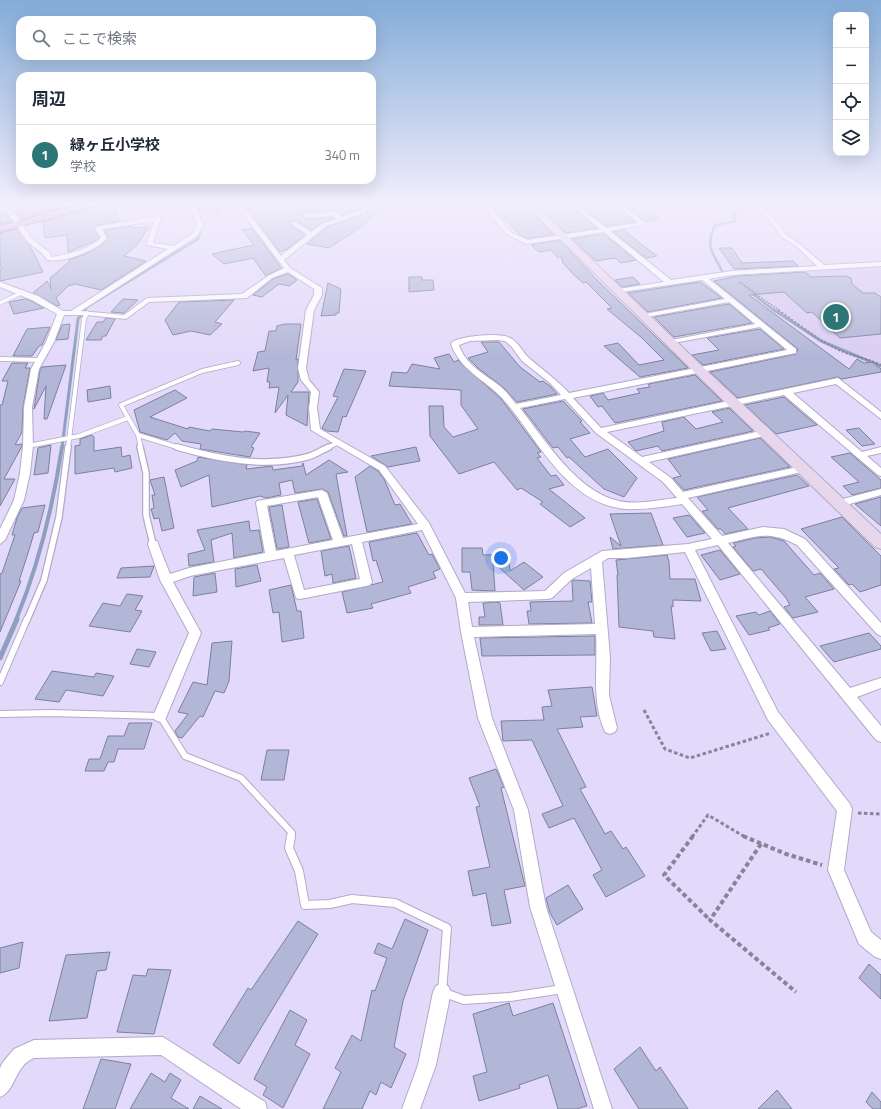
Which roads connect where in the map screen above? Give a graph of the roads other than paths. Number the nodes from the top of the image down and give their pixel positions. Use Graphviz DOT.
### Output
graph roads {
  1 [pos="48,254"];
  2 [pos="77,254"];
  3 [pos="169,254"];
  4 [pos="278,254"];
  5 [pos="287,254"];
  6 [pos="580,254"];
  7 [pos="634,254"];
  8 [pos="808,254"];
  9 [pos="281,258"];
  10 [pos="881,264"];
  11 [pos="823,268"];
  12 [pos="288,269"];
  13 [pos="703,277"];
  14 [pos="670,283"];
  15 [pos="0,284"];
  16 [pos="618,291"];
  17 [pos="21,293"];
  18 [pos="730,300"];
  19 [pos="0,303"];
  20 [pos="61,313"];
  21 [pos="81,313"];
  22 [pos="644,316"];
  23 [pos="760,325"];
  24 [pos="671,342"];
  25 [pos="0,359"];
  26 [pos="40,360"];
  27 [pos="238,363"];
  28 [pos="699,370"];
  29 [pos="786,392"];
  30 [pos="567,396"];
  31 [pos="735,403"];
  32 [pos="514,407"];
  33 [pos="881,416"];
  34 [pos="128,418"];
  35 [pos="599,431"];
  36 [pos="766,433"];
  37 [pos="138,435"];
  38 [pos="68,440"];
  39 [pos="337,443"];
  40 [pos="28,446"];
  41 [pos="881,450"];
  42 [pos="860,455"];
  43 [pos="640,461"];
  44 [pos="802,468"];
  45 [pos="881,473"];
  46 [pos="881,492"];
  47 [pos="683,498"];
  48 [pos="839,503"];
  49 [pos="425,526"];
  50 [pos="356,539"];
  51 [pos="0,540"];
  52 [pos="721,542"];
  53 [pos="881,542"];
  54 [pos="339,543"];
  55 [pos="153,544"];
  56 [pos="688,548"];
  57 [pos="288,553"];
  58 [pos="271,556"];
  59 [pos="596,559"];
  60 [pos="166,580"];
  61 [pos="462,598"];
  62 [pos="876,618"];
  63 [pos="602,629"];
  64 [pos="881,631"];
  65 [pos="467,632"];
  66 [pos="0,682"];
  67 [pos="881,683"];
  68 [pos="847,695"];
  69 [pos="0,714"];
  70 [pos="160,716"];
  71 [pos="610,728"];
  72 [pos="881,736"];
  73 [pos="881,951"];
  74 [pos="563,989"];
  75 [pos="442,992"];
  76 [pos="0,1088"];
  77 [pos="258,1109"];
  78 [pos="411,1109"];
  79 [pos="603,1109"];
  1 -- 2 [label="street"];
  3 -- 21 [label="street"];
  4 -- 9 [label="street"];
  5 -- 9 [label="street"];
  6 -- 16 [label="street"];
  7 -- 14 [label="street"];
  8 -- 11 [label="street"];
  9 -- 12 [label="street"];
  10 -- 11 [label="street"];
  11 -- 13 [label="street"];
  12 -- 21 [label="street"];
  12 -- 39 [label="street"];
  13 -- 14 [label="street"];
  13 -- 18 [label="street"];
  14 -- 16 [label="street"];
  15 -- 17 [label="street"];
  16 -- 22 [label="street"];
  17 -- 19 [label="lane"];
  17 -- 20 [label="street"];
  18 -- 22 [label="street"];
  18 -- 23 [label="street"];
  20 -- 21 [label="street"];
  20 -- 26 [label="street"];
  21 -- 38 [label="lane"];
  22 -- 24 [label="street"];
  23 -- 24 [label="street"];
  23 -- 28 [label="street"];
  24 -- 28 [label="street"];
  25 -- 26 [label="lane"];
  26 -- 40 [label="street"];
  27 -- 34 [label="lane"];
  28 -- 30 [label="street"];
  28 -- 31 [label="street"];
  29 -- 31 [label="street"];
  29 -- 33 [label="street"];
  29 -- 42 [label="street"];
  30 -- 32 [label="street"];
  30 -- 32 [label="street"];
  30 -- 35 [label="street"];
  31 -- 35 [label="street"];
  31 -- 36 [label="street"];
  32 -- 47 [label="street"];
  34 -- 37 [label="lane"];
  34 -- 38 [label="lane"];
  35 -- 43 [label="street"];
  36 -- 43 [label="street"];
  36 -- 44 [label="street"];
  37 -- 39 [label="lane"];
  37 -- 55 [label="lane"];
  38 -- 40 [label="lane"];
  38 -- 66 [label="lane"];
  39 -- 49 [label="street"];
  40 -- 51 [label="street"];
  41 -- 42 [label="street"];
  42 -- 45 [label="street"];
  43 -- 47 [label="street"];
  44 -- 47 [label="street"];
  44 -- 48 [label="street"];
  46 -- 48 [label="street"];
  47 -- 52 [label="street"];
  48 -- 53 [label="street"];
  49 -- 50 [label="street"];
  49 -- 61 [label="street"];
  50 -- 54 [label="street"];
  50 -- 57 [label="street"];
  52 -- 56 [label="street"];
  52 -- 62 [label="street"];
  52 -- 68 [label="street"];
  54 -- 57 [label="street"];
  54 -- 58 [label="street"];
  55 -- 60 [label="street"];
  56 -- 59 [label="street"];
  56 -- 73 [label="street"];
  57 -- 58 [label="street"];
  58 -- 60 [label="street"];
  59 -- 61 [label="street"];
  59 -- 63 [label="street"];
  60 -- 70 [label="street"];
  61 -- 65 [label="street"];
  62 -- 64 [label="street"];
  63 -- 65 [label="street"];
  63 -- 71 [label="street"];
  65 -- 74 [label="street"];
  67 -- 68 [label="street"];
  68 -- 72 [label="street"];
  69 -- 70 [label="lane"];
  70 -- 75 [label="lane"];
  74 -- 75 [label="lane"];
  74 -- 79 [label="street"];
  75 -- 78 [label="street"];
  76 -- 77 [label="street"];
}
